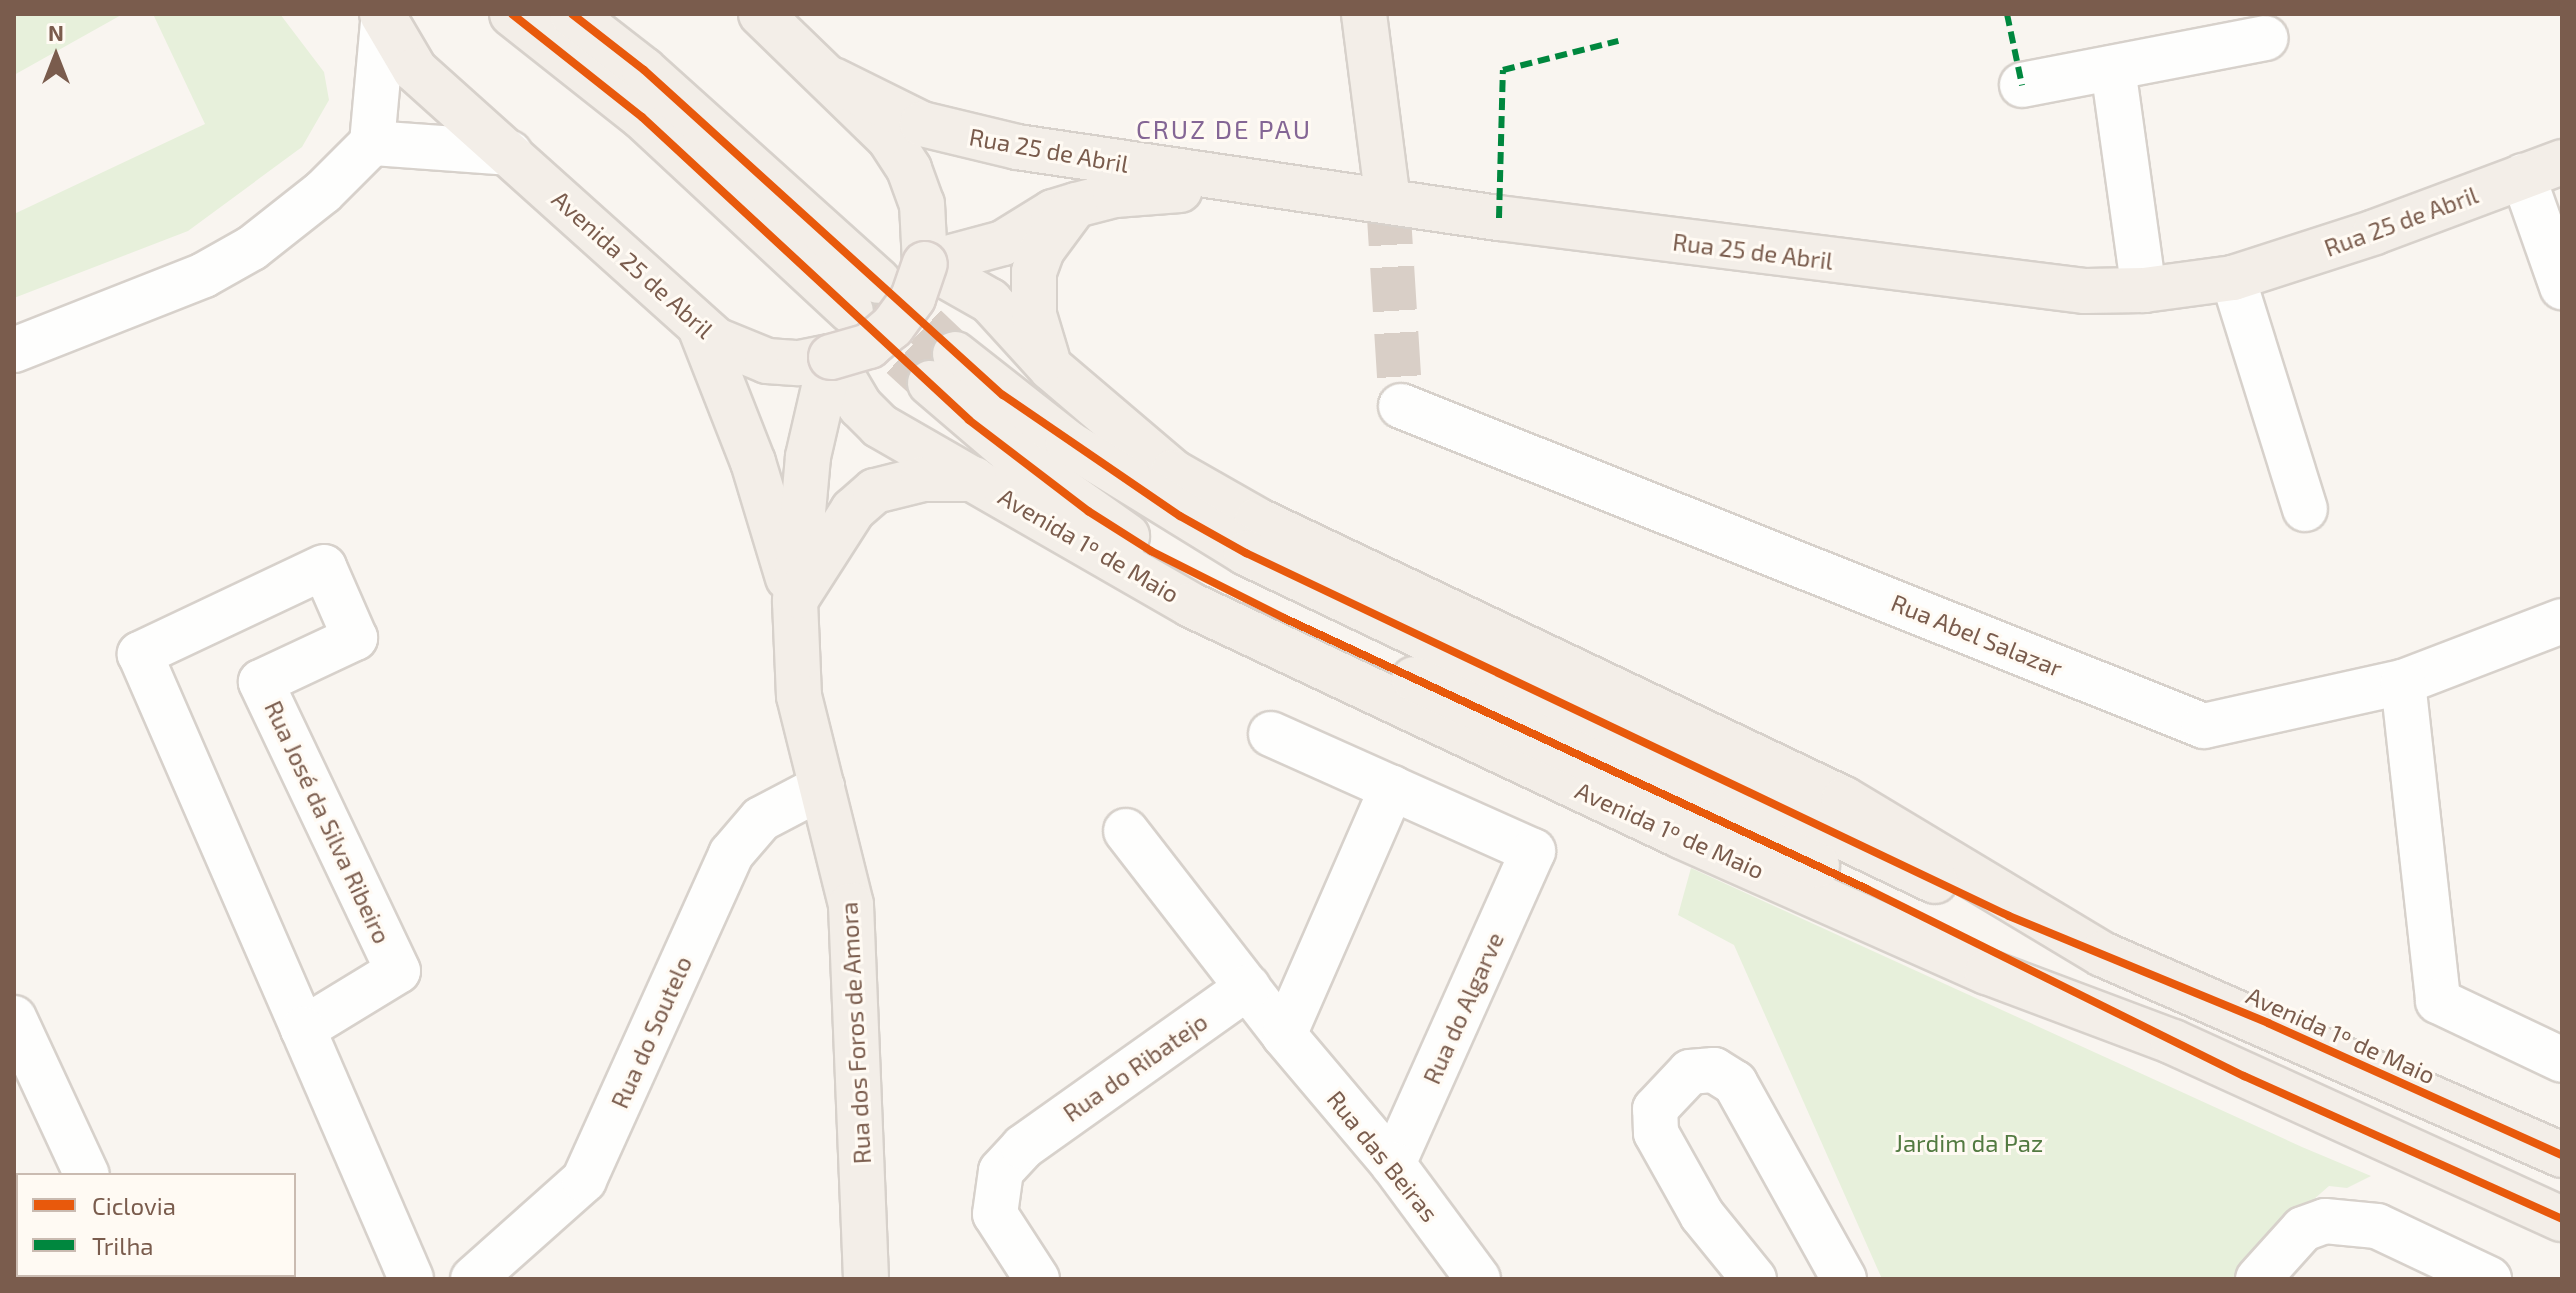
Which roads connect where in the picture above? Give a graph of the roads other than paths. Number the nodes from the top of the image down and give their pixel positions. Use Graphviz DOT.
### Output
graph roads {
  1 [pos="512,14"];
  2 [pos="572,14"];
  3 [pos="761,14"];
  4 [pos="1364,14"];
  5 [pos="379,16"];
  6 [pos="2266,38"];
  7 [pos="2113,68"];
  8 [pos="833,80"];
  9 [pos="2022,85"];
  10 [pos="372,143"];
  11 [pos="510,153"];
  12 [pos="2542,169"];
  13 [pos="1274,184"];
  14 [pos="1388,201"];
  15 [pos="1076,205"];
  16 [pos="925,264"];
  17 [pos="2233,278"];
  18 [pos="2562,287"];
  19 [pos="2144,290"];
  20 [pos="700,327"];
  21 [pos="14,350"];
  22 [pos="831,357"];
  23 [pos="1051,368"];
  24 [pos="1401,406"];
  25 [pos="975,479"];
  26 [pos="2305,509"];
  27 [pos="795,601"];
  28 [pos="2562,621"];
  29 [pos="2403,682"];
  30 [pos="1271,734"];
  31 [pos="822,787"];
  32 [pos="1392,788"];
  33 [pos="1126,831"];
  34 [pos="2102,954"];
  35 [pos="1248,987"];
  36 [pos="14,1018"];
  37 [pos="303,1029"];
  38 [pos="1284,1035"];
  39 [pos="2173,1042"];
  40 [pos="2562,1060"];
  41 [pos="2562,1155"];
  42 [pos="1393,1164"];
  43 [pos="86,1173"];
  44 [pos="2562,1219"];
  45 [pos="1832,1274"];
  46 [pos="411,1279"];
  47 [pos="473,1279"];
  48 [pos="866,1279"];
  49 [pos="1037,1279"];
  50 [pos="1478,1279"];
  51 [pos="1754,1279"];
  52 [pos="2258,1279"];
  53 [pos="2489,1279"];
  1 -- 2 [label="main road"];
  3 -- 8 [label="main road, Avenida 25 de Abril"];
  4 -- 14 [label="main road"];
  5 -- 10 [label="street"];
  5 -- 11 [label="main road, Avenida 25 de Abril"];
  6 -- 7 [label="street"];
  7 -- 9 [label="street"];
  7 -- 19 [label="street"];
  8 -- 13 [label="main road, Rua 25 de Abril"];
  8 -- 16 [label="main road, Avenida 25 de Abril"];
  10 -- 11 [label="street"];
  10 -- 21 [label="street"];
  11 -- 20 [label="main road, Avenida 25 de Abril"];
  12 -- 17 [label="main road, Rua 25 de Abril"];
  12 -- 18 [label="street, Rua 25 de Abril"];
  13 -- 14 [label="main road, Rua 25 de Abril"];
  13 -- 15 [label="main road, Rua 25 de Abril"];
  14 -- 19 [label="main road, Rua 25 de Abril"];
  15 -- 16 [label="main road, Rua 25 de Abril"];
  15 -- 23 [label="main road, Rua 25 de Abril"];
  16 -- 22 [label="main road, Avenida 25 de Abril, bridge"];
  16 -- 23 [label="main road, Avenida 1º de Maio"];
  17 -- 19 [label="main road, Rua 25 de Abril"];
  17 -- 26 [label="street"];
  20 -- 22 [label="main road, Avenida 25 de Abril"];
  20 -- 27 [label="main road, Rua dos Foros de Amora"];
  22 -- 25 [label="main road, Avenida 1º de Maio"];
  22 -- 27 [label="main road, Rua dos Foros de Amora"];
  23 -- 34 [label="main road, Avenida 1º de Maio"];
  24 -- 29 [label="street, Rua Abel Salazar"];
  25 -- 27 [label="main road"];
  25 -- 39 [label="main road, Avenida 1º de Maio"];
  27 -- 31 [label="main road, Rua dos Foros de Amora"];
  28 -- 29 [label="street, Rua Abel Salazar"];
  29 -- 40 [label="street"];
  30 -- 32 [label="street"];
  31 -- 47 [label="street, Rua do Soutelo"];
  31 -- 48 [label="main road, Rua dos Foros de Amora"];
  32 -- 38 [label="street"];
  32 -- 42 [label="street, Rua do Algarve"];
  33 -- 35 [label="street, Rua das Beiras"];
  34 -- 39 [label="main road"];
  34 -- 41 [label="main road, Avenida 1º de Maio"];
  35 -- 38 [label="street, Rua das Beiras"];
  35 -- 49 [label="street, Rua do Ribatejo"];
  36 -- 43 [label="street"];
  37 -- 37 [label="street, Rua José da Silva Ribeiro"];
  37 -- 46 [label="street, Rua José da Silva Ribeiro"];
  38 -- 42 [label="street, Rua das Beiras"];
  39 -- 44 [label="main road, Avenida 1º de Maio"];
  42 -- 50 [label="street, Rua das Beiras"];
  45 -- 51 [label="street"];
  52 -- 53 [label="street"];
}
